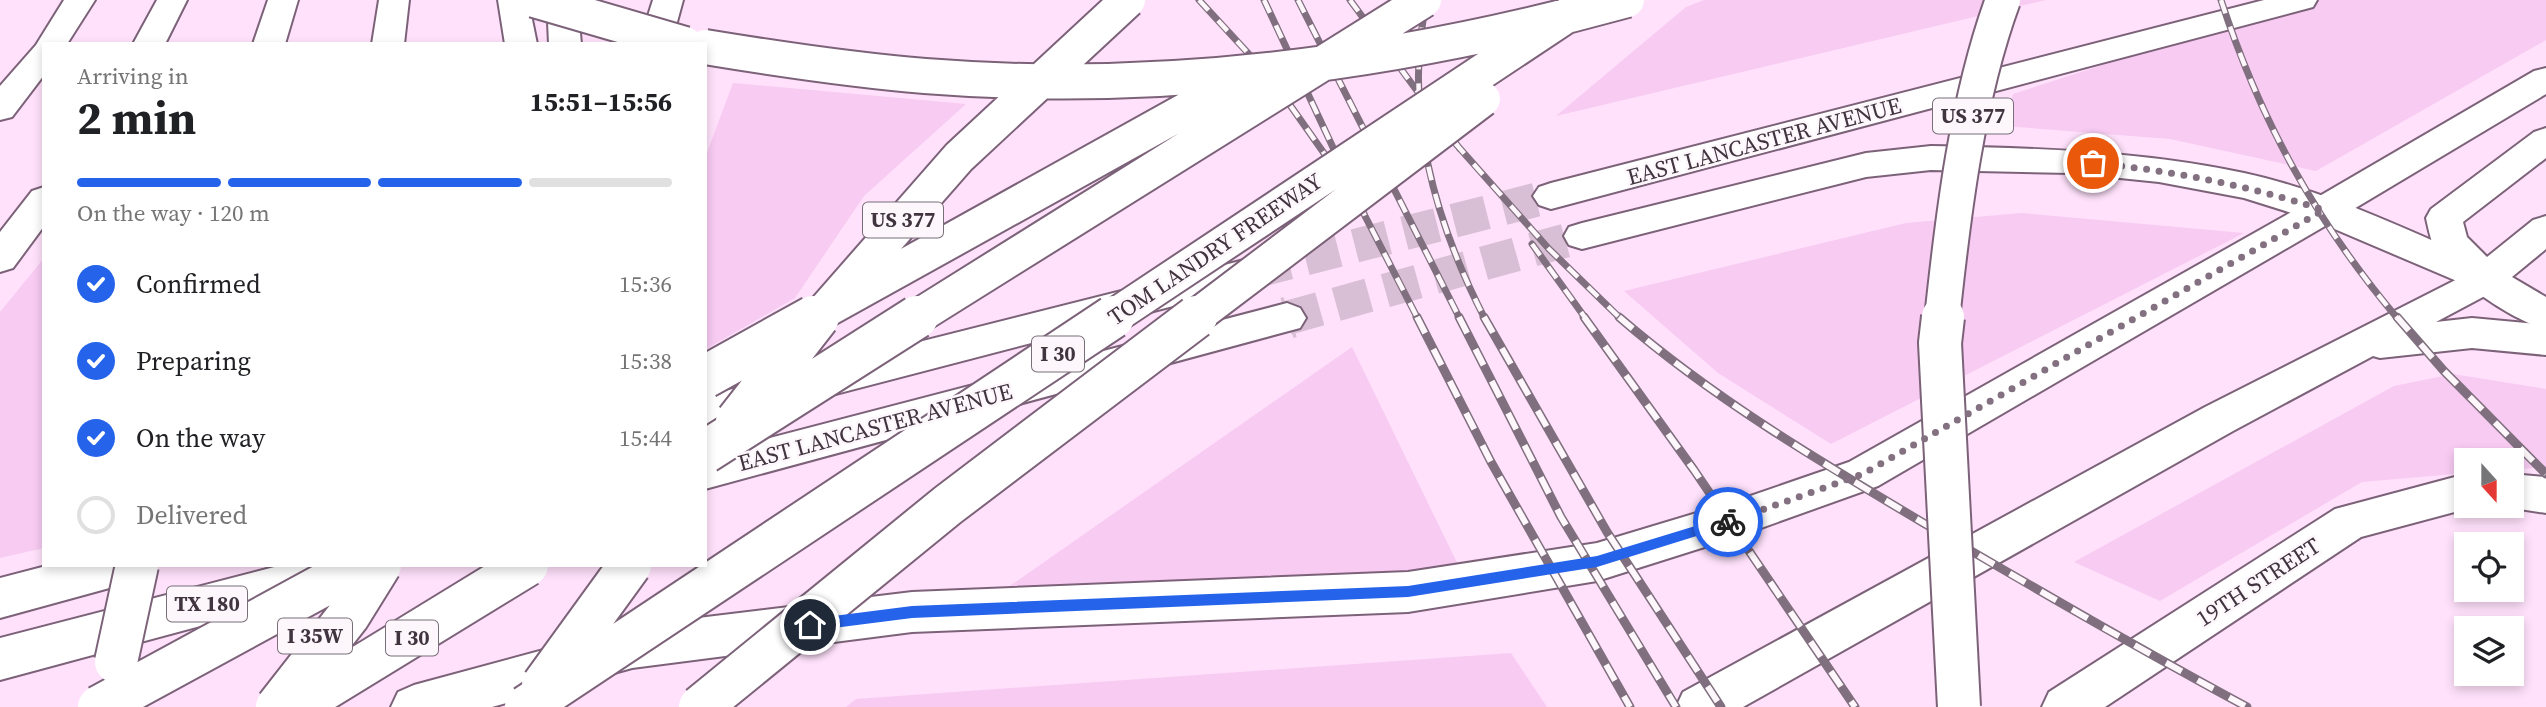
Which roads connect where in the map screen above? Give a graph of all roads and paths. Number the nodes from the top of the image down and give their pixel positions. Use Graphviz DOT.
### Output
graph roads {
  1 [pos="80,0"];
  2 [pos="172,0"];
  3 [pos="283,0"];
  4 [pos="394,0"];
  5 [pos="513,0"];
  6 [pos="534,0"];
  7 [pos="562,0"];
  8 [pos="668,0"];
  9 [pos="1128,0"];
  10 [pos="1383,0"];
  11 [pos="1424,0"];
  12 [pos="1590,0"];
  13 [pos="1615,0"];
  14 [pos="1628,0"];
  15 [pos="2003,0"];
  16 [pos="2302,0"];
  17 [pos="52,42"];
  18 [pos="150,42"];
  19 [pos="270,42"];
  20 [pos="388,42"];
  21 [pos="521,42"];
  22 [pos="565,42"];
  23 [pos="656,42"];
  24 [pos="677,42"];
  25 [pos="707,47"];
  26 [pos="42,56"];
  27 [pos="2546,79"];
  28 [pos="0,109"];
  29 [pos="2546,140"];
  30 [pos="1551,196"];
  31 [pos="42,203"];
  32 [pos="2324,210"];
  33 [pos="2546,229"];
  34 [pos="1582,236"];
  35 [pos="0,258"];
  36 [pos="1256,271"];
  37 [pos="2485,279"];
  38 [pos="2546,315"];
  39 [pos="1287,318"];
  40 [pos="2546,340"];
  41 [pos="2361,345"];
  42 [pos="707,376"];
  43 [pos="707,411"];
  44 [pos="707,451"];
  45 [pos="707,461"];
  46 [pos="707,471"];
  47 [pos="2524,493"];
  48 [pos="2454,495"];
  49 [pos="2546,495"];
  50 [pos="116,567"];
  51 [pos="137,567"];
  52 [pos="318,567"];
  53 [pos="346,567"];
  54 [pos="356,567"];
  55 [pos="379,567"];
  56 [pos="524,567"];
  57 [pos="629,567"];
  58 [pos="0,598"];
  59 [pos="0,659"];
  60 [pos="99,707"];
  61 [pos="107,707"];
  62 [pos="278,707"];
  63 [pos="295,707"];
  64 [pos="312,707"];
  65 [pos="414,707"];
  66 [pos="527,707"];
  67 [pos="700,707"];
  68 [pos="1699,707"];
  69 [pos="1959,707"];
  70 [pos="2065,707"];
  1 -- 17 [label="main road"];
  2 -- 18 [label="main road"];
  3 -- 19 [label="main road"];
  4 -- 20 [label="main road"];
  5 -- 21 [label="main road"];
  6 -- 24 [label="main road, bridge"];
  7 -- 22 [label="main road"];
  8 -- 23 [label="main road"];
  9 -- 45 [label="main road, US 377, bridge"];
  10 -- 42 [label="main road, bridge"];
  11 -- 44 [label="main road, bridge"];
  12 -- 66 [label="main road, TOM LANDRY FREEWAY / I 30, bridge"];
  13 -- 67 [label="main road, bridge"];
  14 -- 25 [label="main road, bridge"];
  15 -- 69 [label="main road, US 377, bridge"];
  16 -- 30 [label="main road, EAST LANCASTER AVENUE"];
  26 -- 28 [label="main road"];
  27 -- 32 [label="main road"];
  29 -- 37 [label="main road"];
  31 -- 35 [label="main road"];
  32 -- 34 [label="main road, EAST LANCASTER AVENUE"];
  32 -- 37 [label="main road, EAST LANCASTER AVENUE"];
  32 -- 65 [label="main road"];
  33 -- 37 [label="main road"];
  36 -- 43 [label="main road"];
  37 -- 38 [label="main road"];
  37 -- 41 [label="main road"];
  39 -- 46 [label="main road, EAST LANCASTER AVENUE"];
  40 -- 41 [label="main road"];
  41 -- 68 [label="main road"];
  47 -- 49 [label="main road"];
  48 -- 70 [label="main road, 19TH STREET"];
  50 -- 58 [label="main road"];
  51 -- 61 [label="main road, bridge"];
  52 -- 64 [label="main road, I 35W, bridge"];
  53 -- 59 [label="main road, TX 180"];
  54 -- 60 [label="main road, bridge"];
  55 -- 62 [label="main road, bridge"];
  56 -- 63 [label="main road, I 30, bridge"];
  57 -- 66 [label="main road, bridge"];
}
